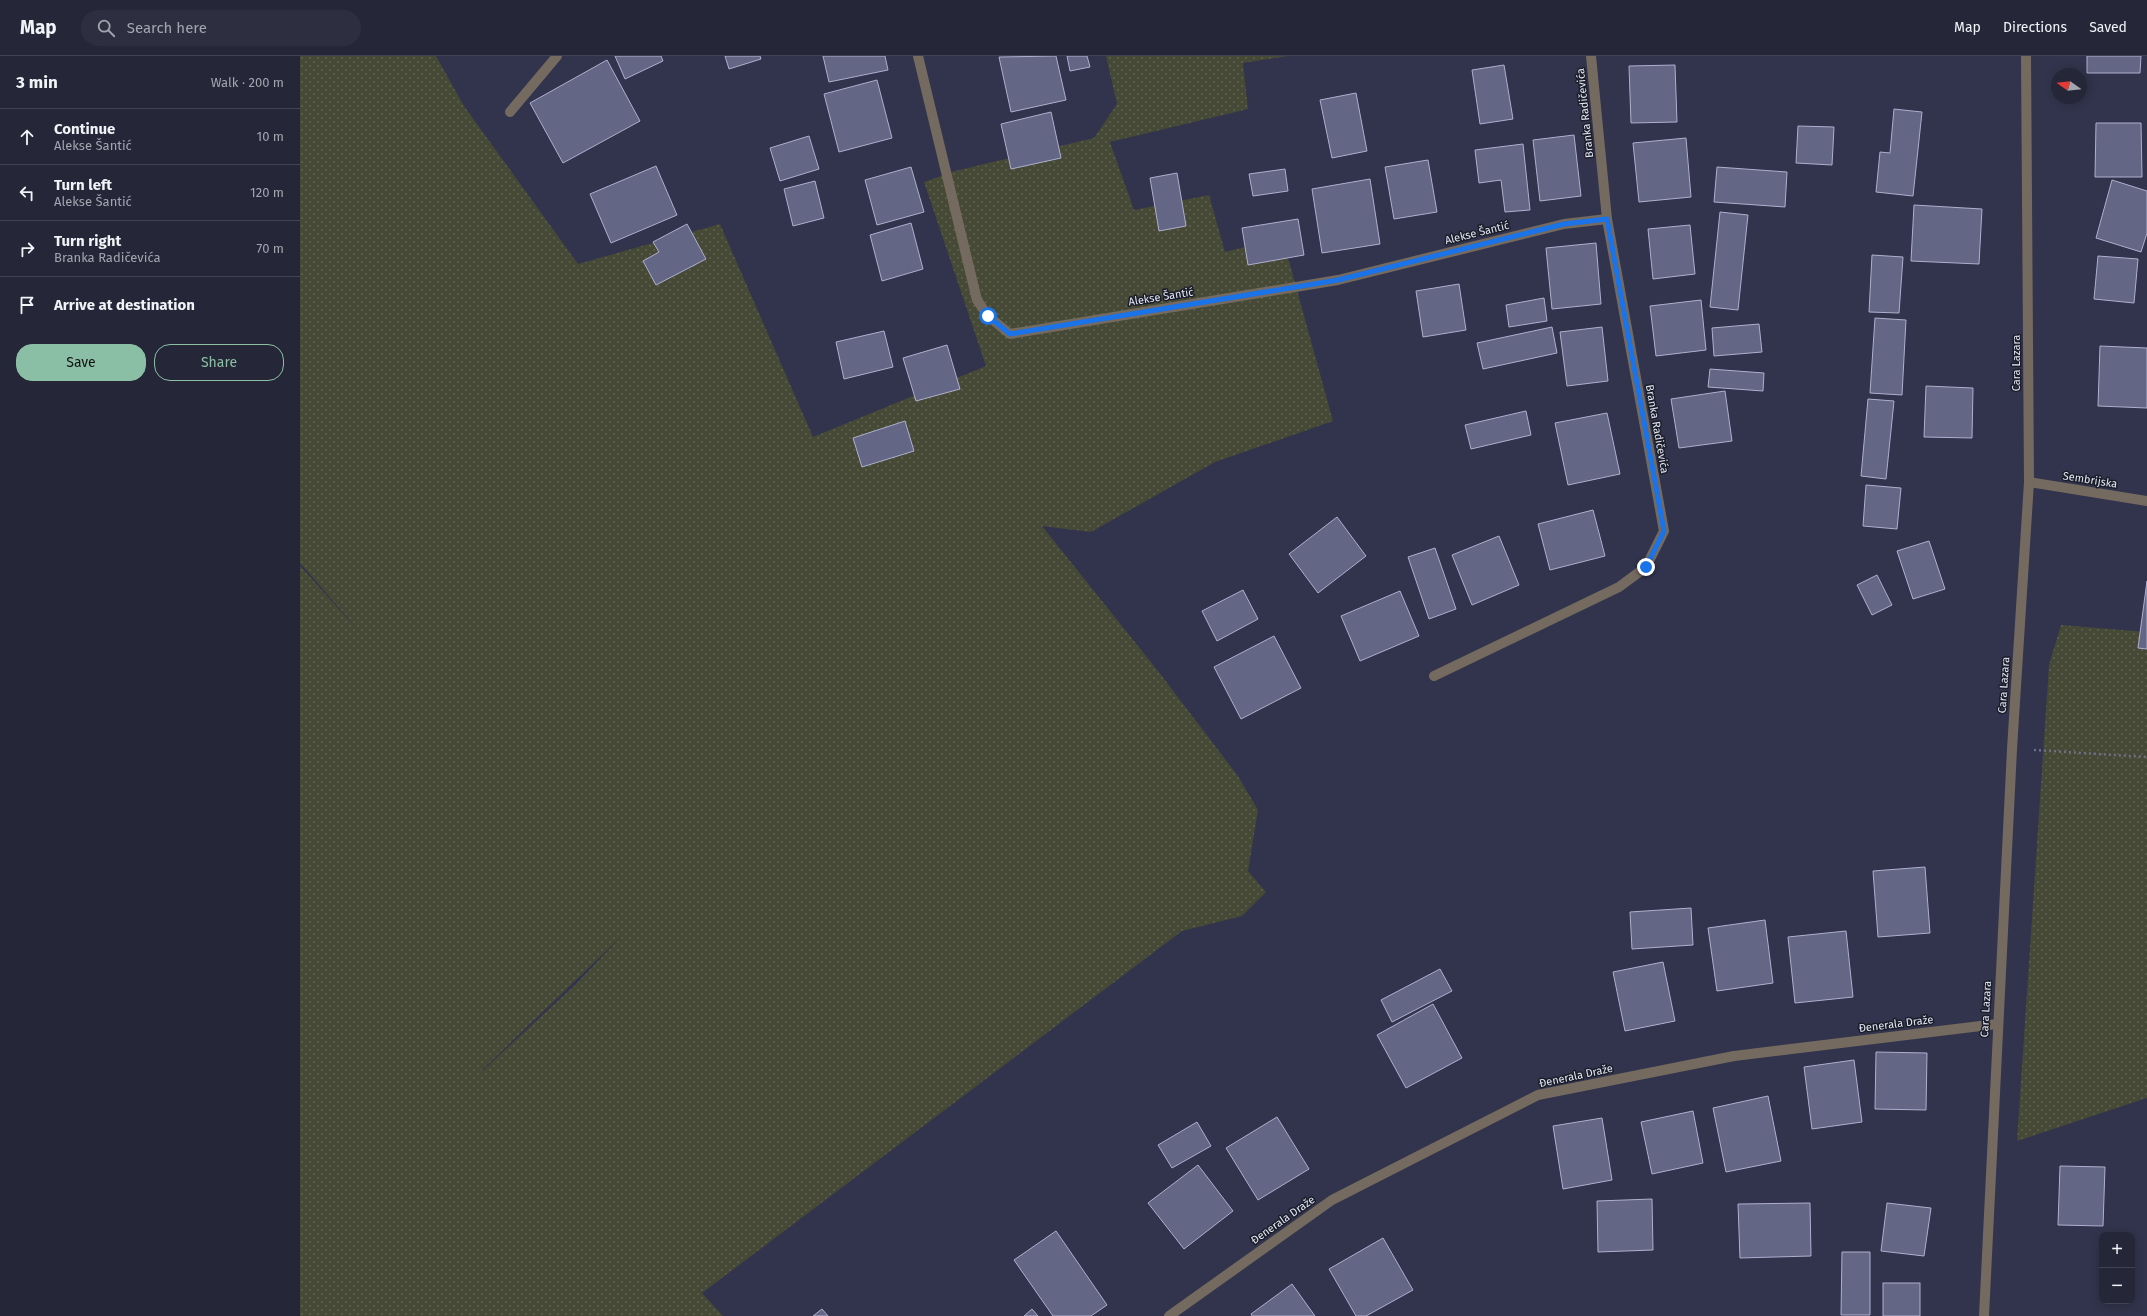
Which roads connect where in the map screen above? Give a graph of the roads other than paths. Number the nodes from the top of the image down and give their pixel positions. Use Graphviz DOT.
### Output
graph roads {
  1 [pos="557,56"];
  2 [pos="918,56"];
  3 [pos="1591,56"];
  4 [pos="2026,56"];
  5 [pos="510,112"];
  6 [pos="1607,219"];
  7 [pos="2029,482"];
  8 [pos="2147,501"];
  9 [pos="1434,676"];
  10 [pos="1997,1024"];
  11 [pos="1169,1316"];
  12 [pos="1984,1316"];
  1 -- 5 [label="street"];
  2 -- 6 [label="street, Alekse Šantić"];
  3 -- 6 [label="street, Branka Radičevića"];
  4 -- 7 [label="street, Cara Lazara"];
  6 -- 9 [label="street, Branka Radičevića"];
  7 -- 8 [label="street, Sembrijska"];
  7 -- 10 [label="street, Cara Lazara"];
  10 -- 11 [label="street, Đenerala Draže"];
  10 -- 12 [label="street, Cara Lazara"];
}
